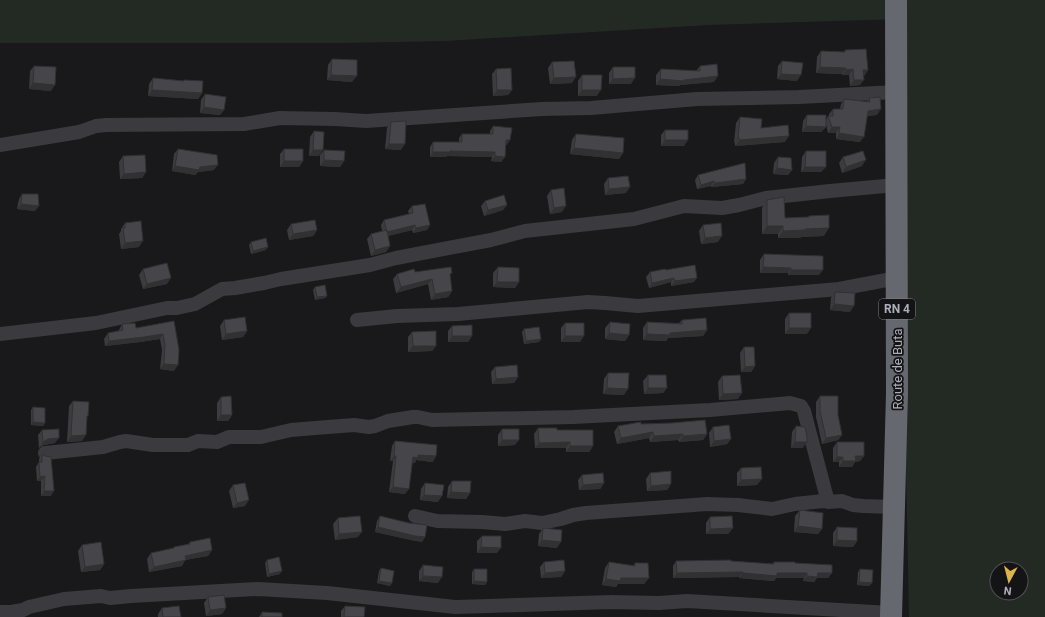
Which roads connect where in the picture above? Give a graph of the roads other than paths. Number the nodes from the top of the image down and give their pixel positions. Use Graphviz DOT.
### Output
graph roads {
  1 [pos="896,0"];
  2 [pos="896,92"];
  3 [pos="0,145"];
  4 [pos="896,185"];
  5 [pos="897,278"];
  6 [pos="357,320"];
  7 [pos="0,334"];
  8 [pos="45,453"];
  9 [pos="828,502"];
  10 [pos="894,507"];
  11 [pos="415,516"];
  12 [pos="0,612"];
  13 [pos="843,614"];
  14 [pos="891,615"];
  1 -- 2 [label="highway, Route de Buta / RN 4"];
  2 -- 3 [label="street"];
  2 -- 4 [label="highway, Route de Buta / RN 4"];
  4 -- 5 [label="highway, Route de Buta / RN 4"];
  4 -- 7 [label="street"];
  5 -- 6 [label="street"];
  5 -- 10 [label="highway, Route de Buta / RN 4"];
  8 -- 9 [label="street"];
  9 -- 10 [label="street"];
  9 -- 11 [label="street"];
  10 -- 14 [label="highway, Route de Buta / RN 4"];
  12 -- 13 [label="street"];
  13 -- 14 [label="street"];
}
